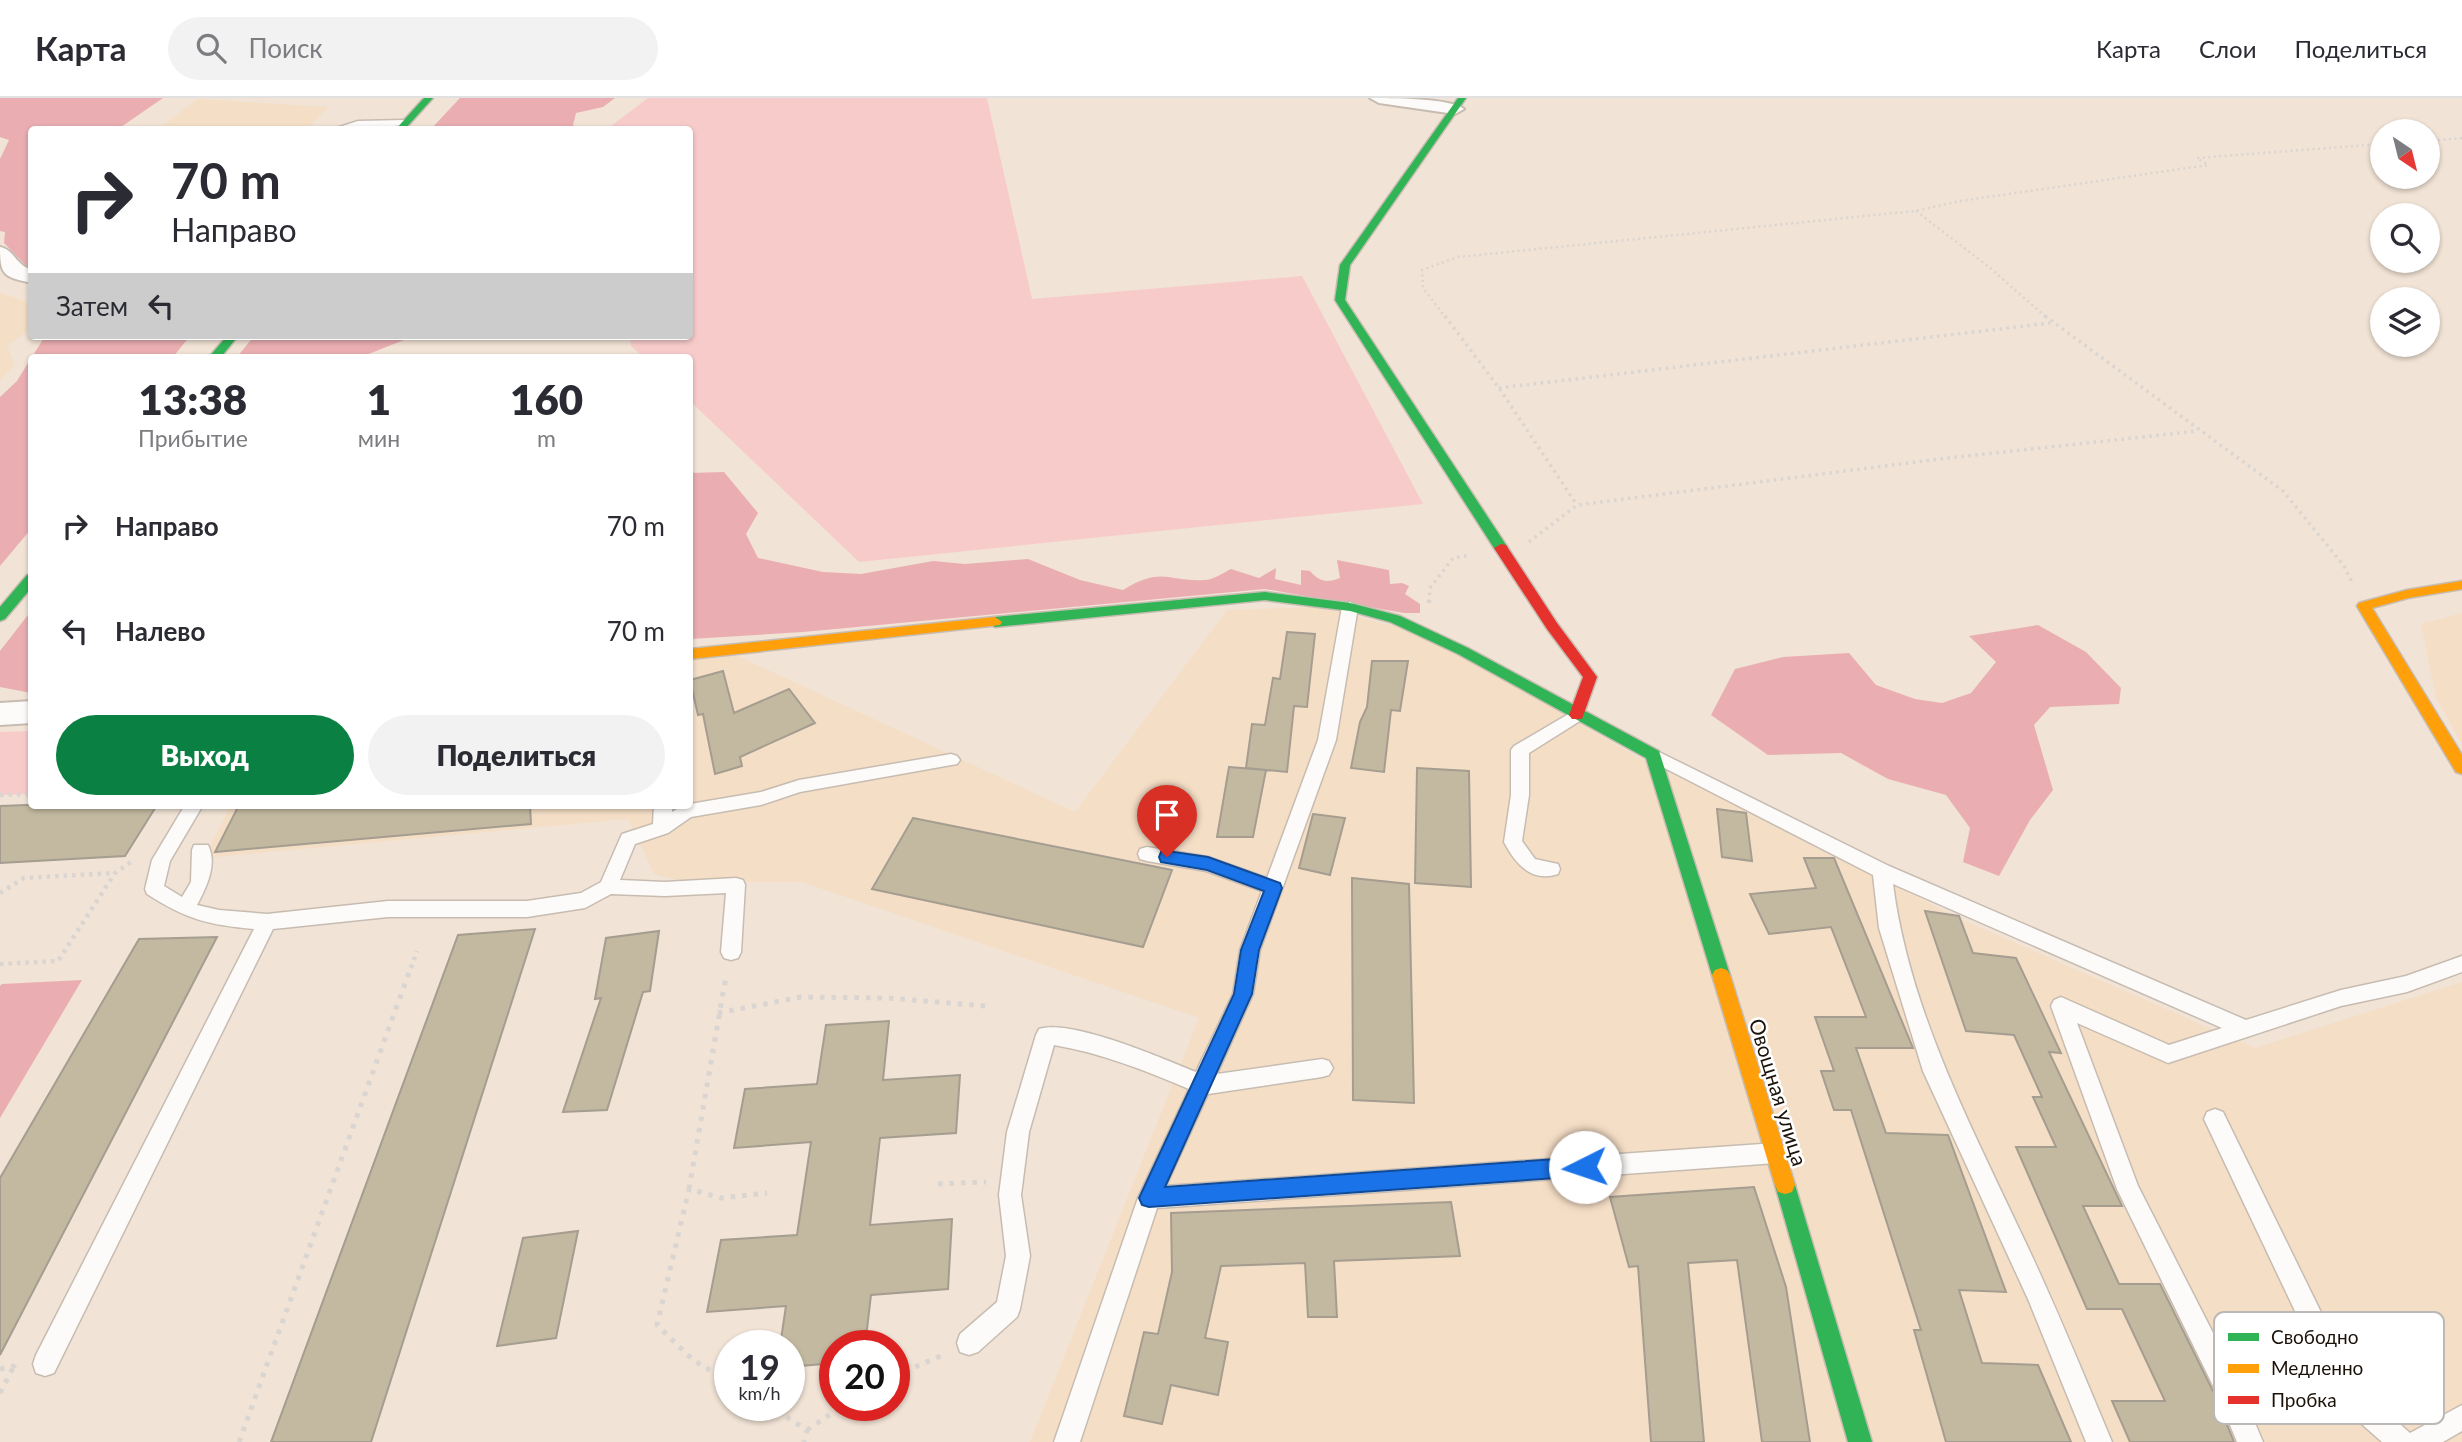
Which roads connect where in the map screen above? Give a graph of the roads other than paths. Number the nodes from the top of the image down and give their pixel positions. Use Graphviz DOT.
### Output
graph roads {
  1 [pos="429,98"];
  2 [pos="1379,98"];
  3 [pos="1458,104"];
  4 [pos="350,126"];
  5 [pos="402,126"];
  6 [pos="1,241"];
  7 [pos="28,276"];
  8 [pos="230,340"];
  9 [pos="218,354"];
  10 [pos="28,583"];
  11 [pos="2462,585"];
  12 [pos="1350,607"];
  13 [pos="0,615"];
  14 [pos="693,654"];
  15 [pos="28,712"];
  16 [pos="0,714"];
  17 [pos="1577,715"];
  18 [pos="1653,755"];
  19 [pos="951,760"];
  20 [pos="2462,768"];
  21 [pos="192,809"];
  22 [pos="663,809"];
  23 [pos="662,828"];
  24 [pos="201,850"];
  25 [pos="1147,853"];
  26 [pos="1551,869"];
  27 [pos="1882,871"];
  28 [pos="608,887"];
  29 [pos="1274,888"];
  30 [pos="185,909"];
  31 [pos="267,922"];
  32 [pos="731,951"];
  33 [pos="2462,964"];
  34 [pos="2246,1029"];
  35 [pos="1322,1068"];
  36 [pos="1203,1085"];
  37 [pos="2215,1119"];
  38 [pos="1776,1153"];
  39 [pos="1149,1198"];
  40 [pos="2308,1312"];
  41 [pos="969,1343"];
  42 [pos="2214,1361"];
  43 [pos="45,1364"];
  44 [pos="2461,1417"];
  45 [pos="2242,1424"];
  46 [pos="2381,1424"];
  47 [pos="1067,1442"];
  48 [pos="1860,1442"];
  49 [pos="2099,1442"];
  50 [pos="2250,1442"];
  51 [pos="2402,1442"];
  52 [pos="2419,1442"];
  1 -- 5 [label="street"];
  2 -- 3 [label="street"];
  3 -- 17 [label="street"];
  4 -- 5 [label="lane"];
  6 -- 7 [label="street"];
  8 -- 9 [label="street"];
  10 -- 13 [label="street"];
  11 -- 20 [label="street"];
  12 -- 14 [label="street"];
  12 -- 17 [label="street"];
  12 -- 29 [label="lane"];
  15 -- 16 [label="street"];
  17 -- 18 [label="street"];
  17 -- 26 [label="lane"];
  18 -- 27 [label="lane"];
  18 -- 38 [label="street, Овощная улица"];
  19 -- 23 [label="lane"];
  21 -- 30 [label="lane"];
  22 -- 23 [label="lane"];
  23 -- 28 [label="lane"];
  24 -- 30 [label="lane"];
  25 -- 29 [label="lane"];
  27 -- 34 [label="lane"];
  27 -- 49 [label="lane"];
  28 -- 31 [label="lane"];
  28 -- 32 [label="lane"];
  29 -- 36 [label="lane"];
  30 -- 31 [label="lane"];
  31 -- 43 [label="lane"];
  33 -- 34 [label="lane"];
  34 -- 42 [label="lane"];
  35 -- 36 [label="lane"];
  36 -- 39 [label="lane"];
  36 -- 41 [label="lane"];
  37 -- 40 [label="lane"];
  38 -- 39 [label="lane"];
  38 -- 48 [label="street, Овощная улица"];
  39 -- 47 [label="lane"];
  44 -- 52 [label="lane"];
  45 -- 50 [label="lane"];
  46 -- 51 [label="lane"];
}
